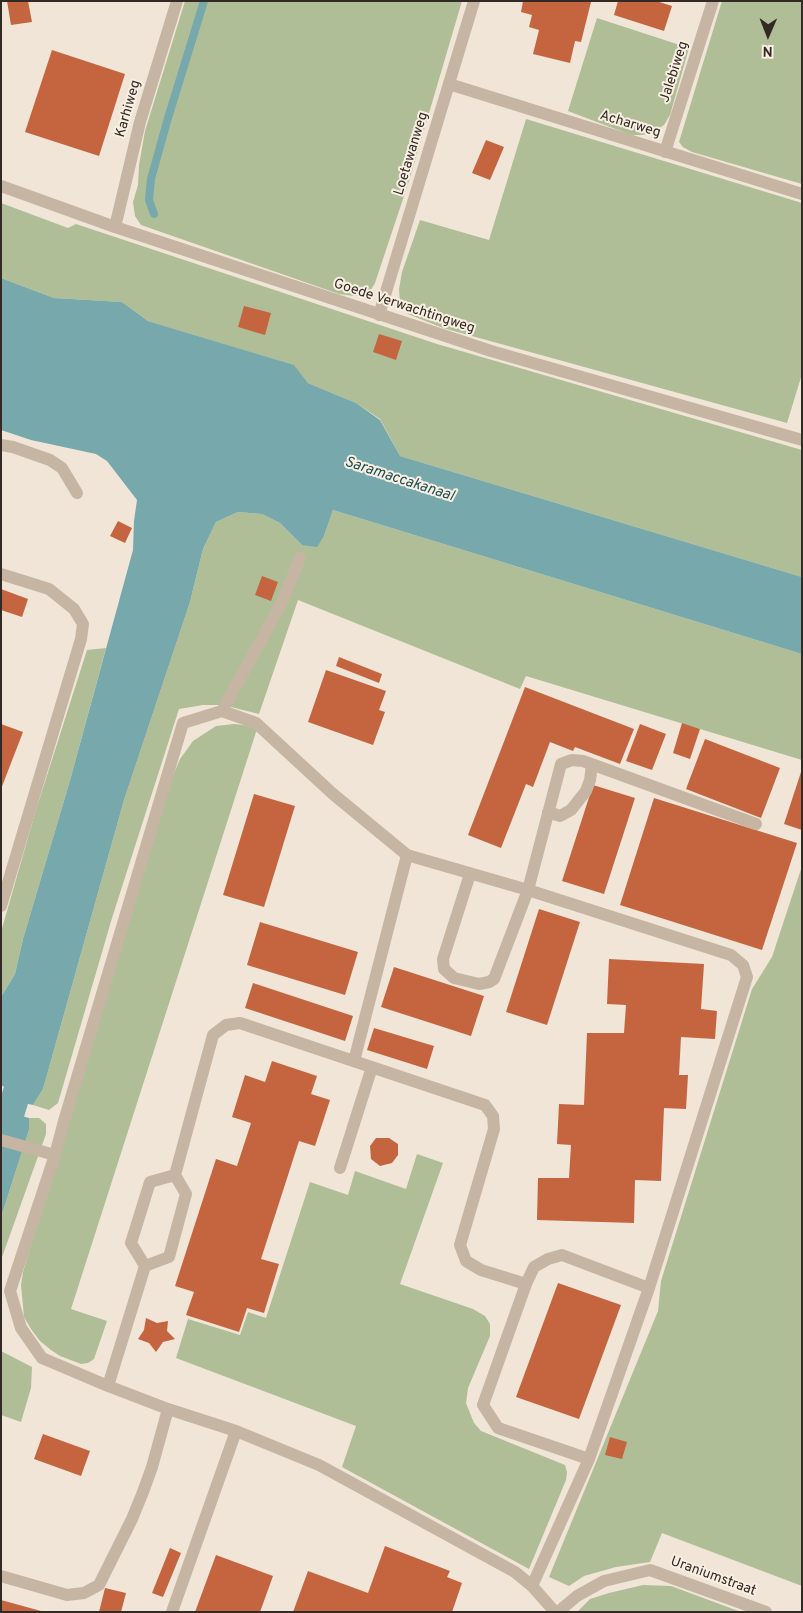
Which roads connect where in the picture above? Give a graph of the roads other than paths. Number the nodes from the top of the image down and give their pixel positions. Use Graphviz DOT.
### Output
graph roads {
  1 [pos="177,1"];
  2 [pos="474,1"];
  3 [pos="713,1"];
  4 [pos="449,84"];
  5 [pos="664,152"];
  6 [pos="1,186"];
  7 [pos="802,194"];
  8 [pos="115,227"];
  9 [pos="379,315"];
  10 [pos="802,440"];
  11 [pos="1,445"];
  12 [pos="77,493"];
  13 [pos="300,558"];
  14 [pos="1,574"];
  15 [pos="222,711"];
  16 [pos="592,765"];
  17 [pos="548,812"];
  18 [pos="756,824"];
  19 [pos="407,855"];
  20 [pos="470,874"];
  21 [pos="528,890"];
  22 [pos="1,906"];
  23 [pos="354,1061"];
  24 [pos="372,1067"];
  25 [pos="1,1140"];
  26 [pos="50,1154"];
  27 [pos="340,1168"];
  28 [pos="175,1175"];
  29 [pos="145,1266"];
  30 [pos="526,1284"];
  31 [pos="649,1288"];
  32 [pos="108,1386"];
  33 [pos="168,1408"];
  34 [pos="236,1431"];
  35 [pos="589,1459"];
  36 [pos="1,1576"];
  37 [pos="532,1586"];
  38 [pos="172,1612"];
  39 [pos="557,1612"];
  40 [pos="766,1612"];
  1 -- 8 [label="street, Karhiweg"];
  2 -- 4 [label="street, Loetawanweg"];
  3 -- 5 [label="street, Jalebiweg"];
  4 -- 5 [label="street, Acharweg"];
  4 -- 9 [label="street, Loetawanweg"];
  5 -- 7 [label="street, Acharweg"];
  6 -- 8 [label="street, Goede Verwachtingweg"];
  8 -- 9 [label="street, Goede Verwachtingweg"];
  9 -- 10 [label="street, Goede Verwachtingweg"];
  11 -- 12 [label="street"];
  13 -- 15 [label="street"];
  14 -- 22 [label="street"];
  15 -- 19 [label="street"];
  15 -- 26 [label="street"];
  16 -- 17 [label="street"];
  16 -- 17 [label="street"];
  16 -- 18 [label="street"];
  17 -- 21 [label="street"];
  19 -- 20 [label="street"];
  19 -- 23 [label="street"];
  20 -- 21 [label="street"];
  20 -- 21 [label="street"];
  21 -- 31 [label="street"];
  23 -- 24 [label="street"];
  23 -- 28 [label="street"];
  24 -- 27 [label="street"];
  24 -- 30 [label="street"];
  25 -- 26 [label="street"];
  26 -- 32 [label="street"];
  28 -- 29 [label="street"];
  28 -- 29 [label="street"];
  29 -- 32 [label="street"];
  30 -- 31 [label="street"];
  30 -- 35 [label="street"];
  31 -- 35 [label="street"];
  32 -- 33 [label="street"];
  33 -- 34 [label="street"];
  33 -- 36 [label="street"];
  34 -- 37 [label="street"];
  34 -- 38 [label="street"];
  35 -- 37 [label="street"];
  37 -- 39 [label="street"];
  39 -- 40 [label="street, Uraniumstraat"];
}
